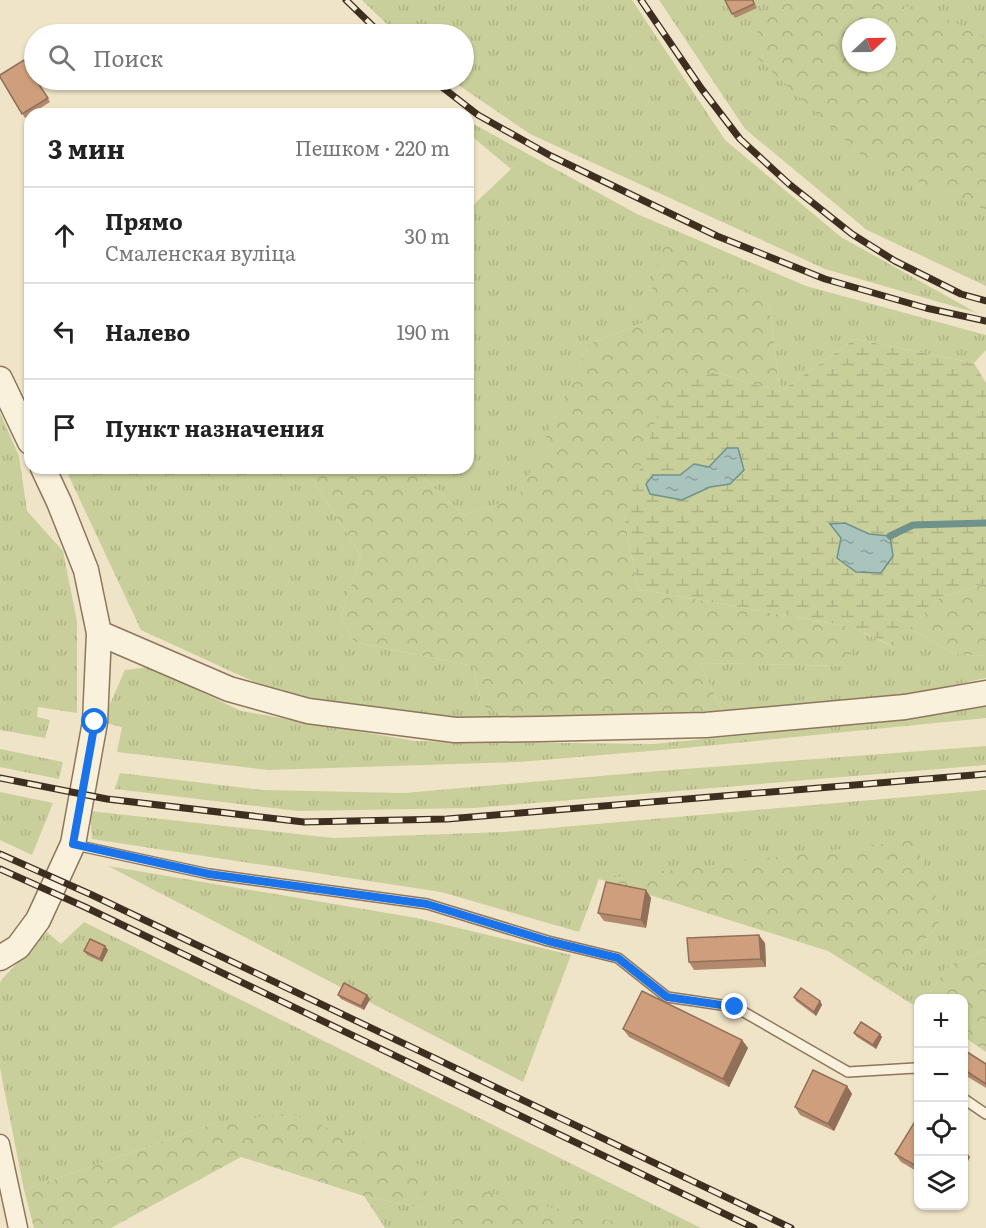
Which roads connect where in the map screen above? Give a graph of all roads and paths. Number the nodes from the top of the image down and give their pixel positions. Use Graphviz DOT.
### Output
graph roads {
  1 [pos="0,379"];
  2 [pos="24,429"];
  3 [pos="45,474"];
  4 [pos="99,633"];
  5 [pos="986,693"];
  6 [pos="73,844"];
  7 [pos="0,958"];
  8 [pos="914,1068"];
  9 [pos="968,1102"];
  10 [pos="986,1114"];
  11 [pos="0,1144"];
  12 [pos="18,1228"];
  1 -- 2 [label="street"];
  3 -- 4 [label="street"];
  4 -- 5 [label="street"];
  4 -- 6 [label="street"];
  6 -- 7 [label="street"];
  6 -- 8 [label="lane"];
  9 -- 10 [label="lane"];
  11 -- 12 [label="street"];
}
